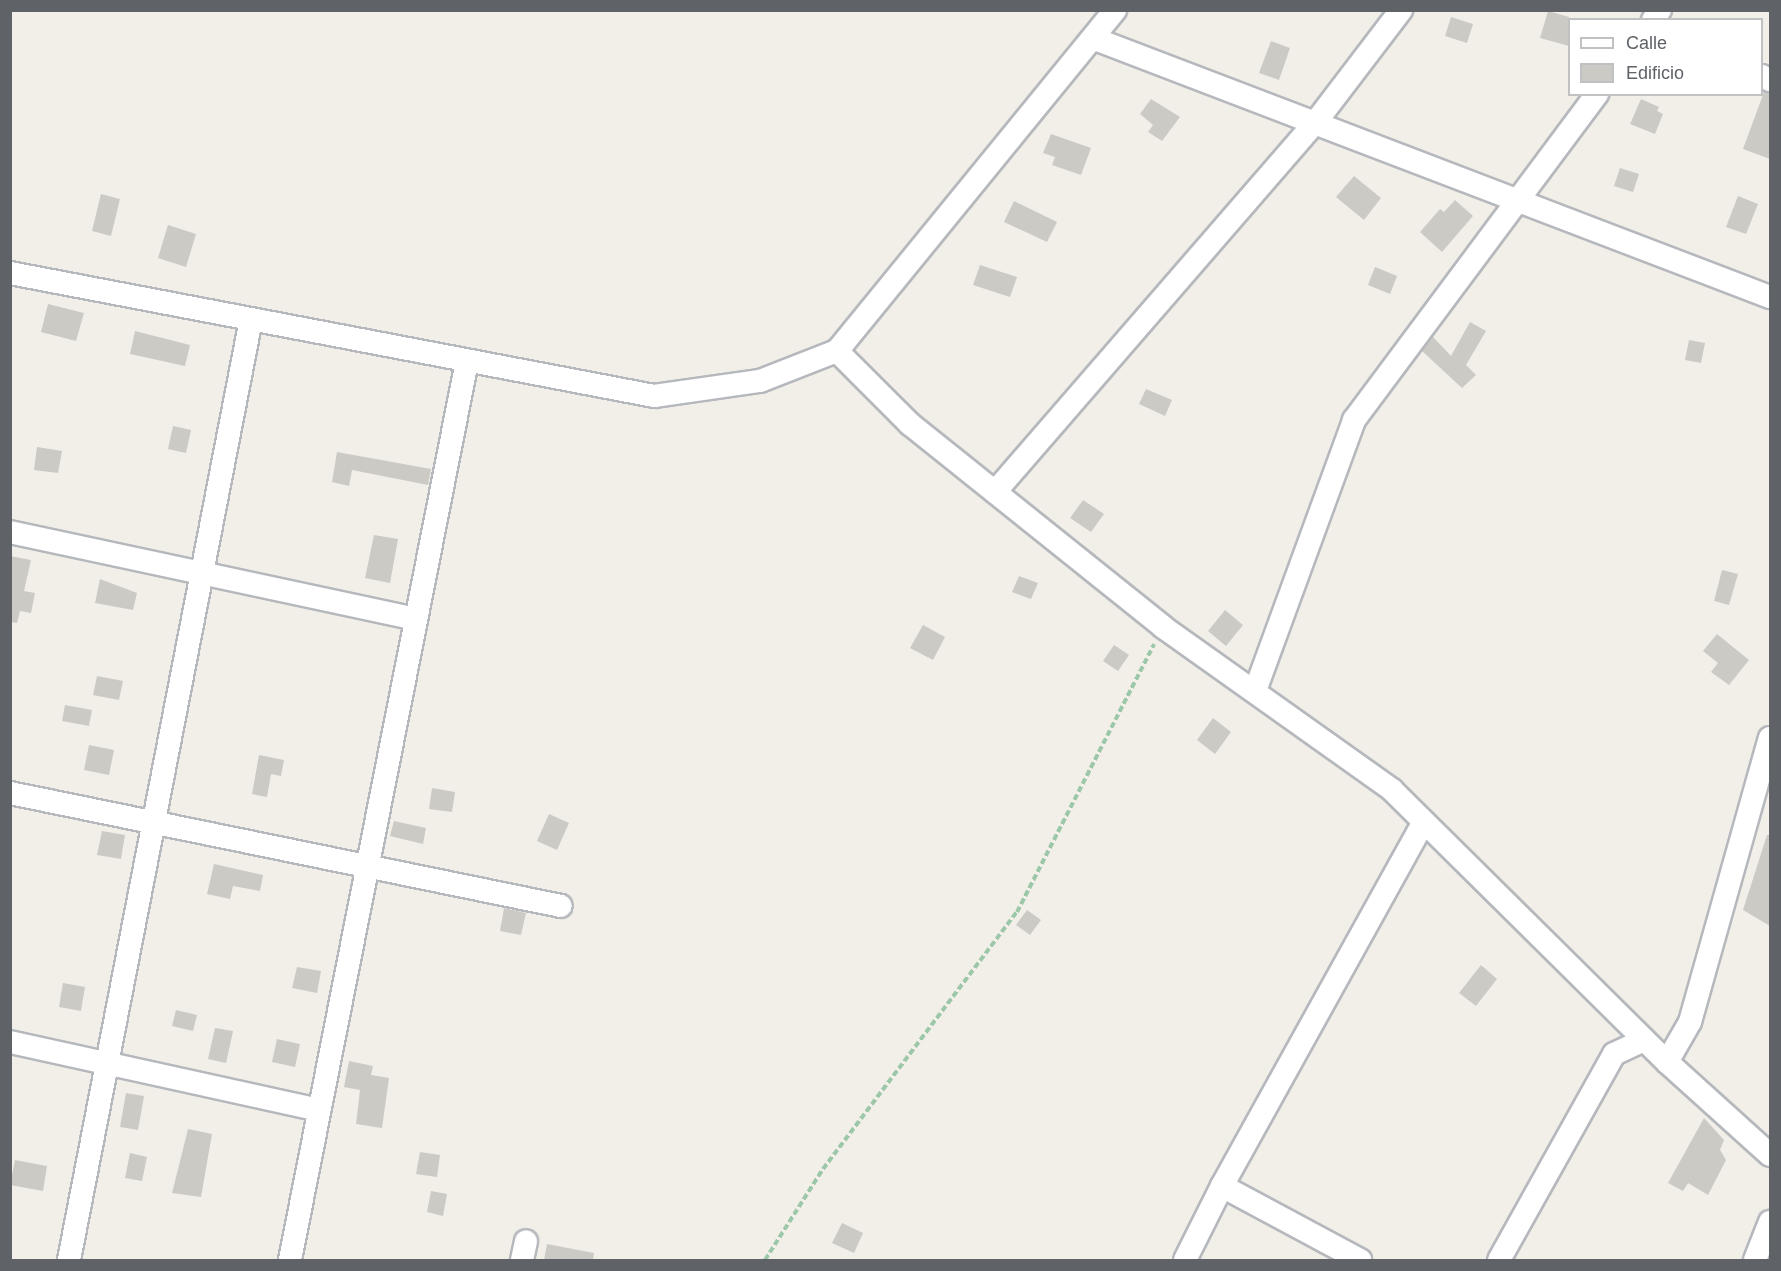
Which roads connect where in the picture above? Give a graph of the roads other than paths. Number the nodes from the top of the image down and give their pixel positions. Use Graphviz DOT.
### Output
graph roads {
  1 [pos="1115,10"];
  2 [pos="1401,10"];
  3 [pos="1095,39"];
  4 [pos="1596,96"];
  5 [pos="1315,123"];
  6 [pos="1518,201"];
  7 [pos="10,273"];
  8 [pos="1770,297"];
  9 [pos="251,319"];
  10 [pos="837,351"];
  11 [pos="467,361"];
  12 [pos="995,492"];
  13 [pos="10,532"];
  14 [pos="202,572"];
  15 [pos="416,619"];
  16 [pos="1255,691"];
  17 [pos="1770,738"];
  18 [pos="10,793"];
  19 [pos="1764,797"];
  20 [pos="154,820"];
  21 [pos="1424,822"];
  22 [pos="368,865"];
  23 [pos="561,906"];
  24 [pos="1644,1040"];
  25 [pos="10,1042"];
  26 [pos="107,1062"];
  27 [pos="1667,1062"];
  28 [pos="319,1110"];
  29 [pos="1770,1155"];
  30 [pos="1222,1185"];
  31 [pos="1770,1222"];
  32 [pos="69,1260"];
  33 [pos="290,1260"];
  34 [pos="1185,1260"];
  35 [pos="1360,1260"];
  36 [pos="1499,1260"];
  37 [pos="1755,1260"];
  1 -- 3 [label="street"];
  2 -- 5 [label="street"];
  3 -- 5 [label="street"];
  3 -- 10 [label="street"];
  4 -- 6 [label="street"];
  5 -- 6 [label="street"];
  5 -- 12 [label="street"];
  6 -- 8 [label="street"];
  6 -- 16 [label="street"];
  7 -- 9 [label="street"];
  9 -- 11 [label="street"];
  9 -- 14 [label="street"];
  10 -- 11 [label="street"];
  10 -- 12 [label="street"];
  11 -- 15 [label="street"];
  12 -- 16 [label="street"];
  13 -- 14 [label="street"];
  14 -- 15 [label="street"];
  14 -- 20 [label="street"];
  15 -- 22 [label="street"];
  16 -- 21 [label="street"];
  17 -- 19 [label="street"];
  18 -- 20 [label="street"];
  19 -- 27 [label="street"];
  20 -- 22 [label="street"];
  20 -- 26 [label="street"];
  21 -- 24 [label="street"];
  21 -- 30 [label="street"];
  22 -- 23 [label="street"];
  22 -- 28 [label="street"];
  24 -- 27 [label="street"];
  24 -- 36 [label="street"];
  25 -- 26 [label="street"];
  26 -- 28 [label="street"];
  26 -- 32 [label="street"];
  27 -- 29 [label="street"];
  28 -- 33 [label="street"];
  30 -- 34 [label="street"];
  30 -- 35 [label="street"];
  31 -- 37 [label="street"];
}
